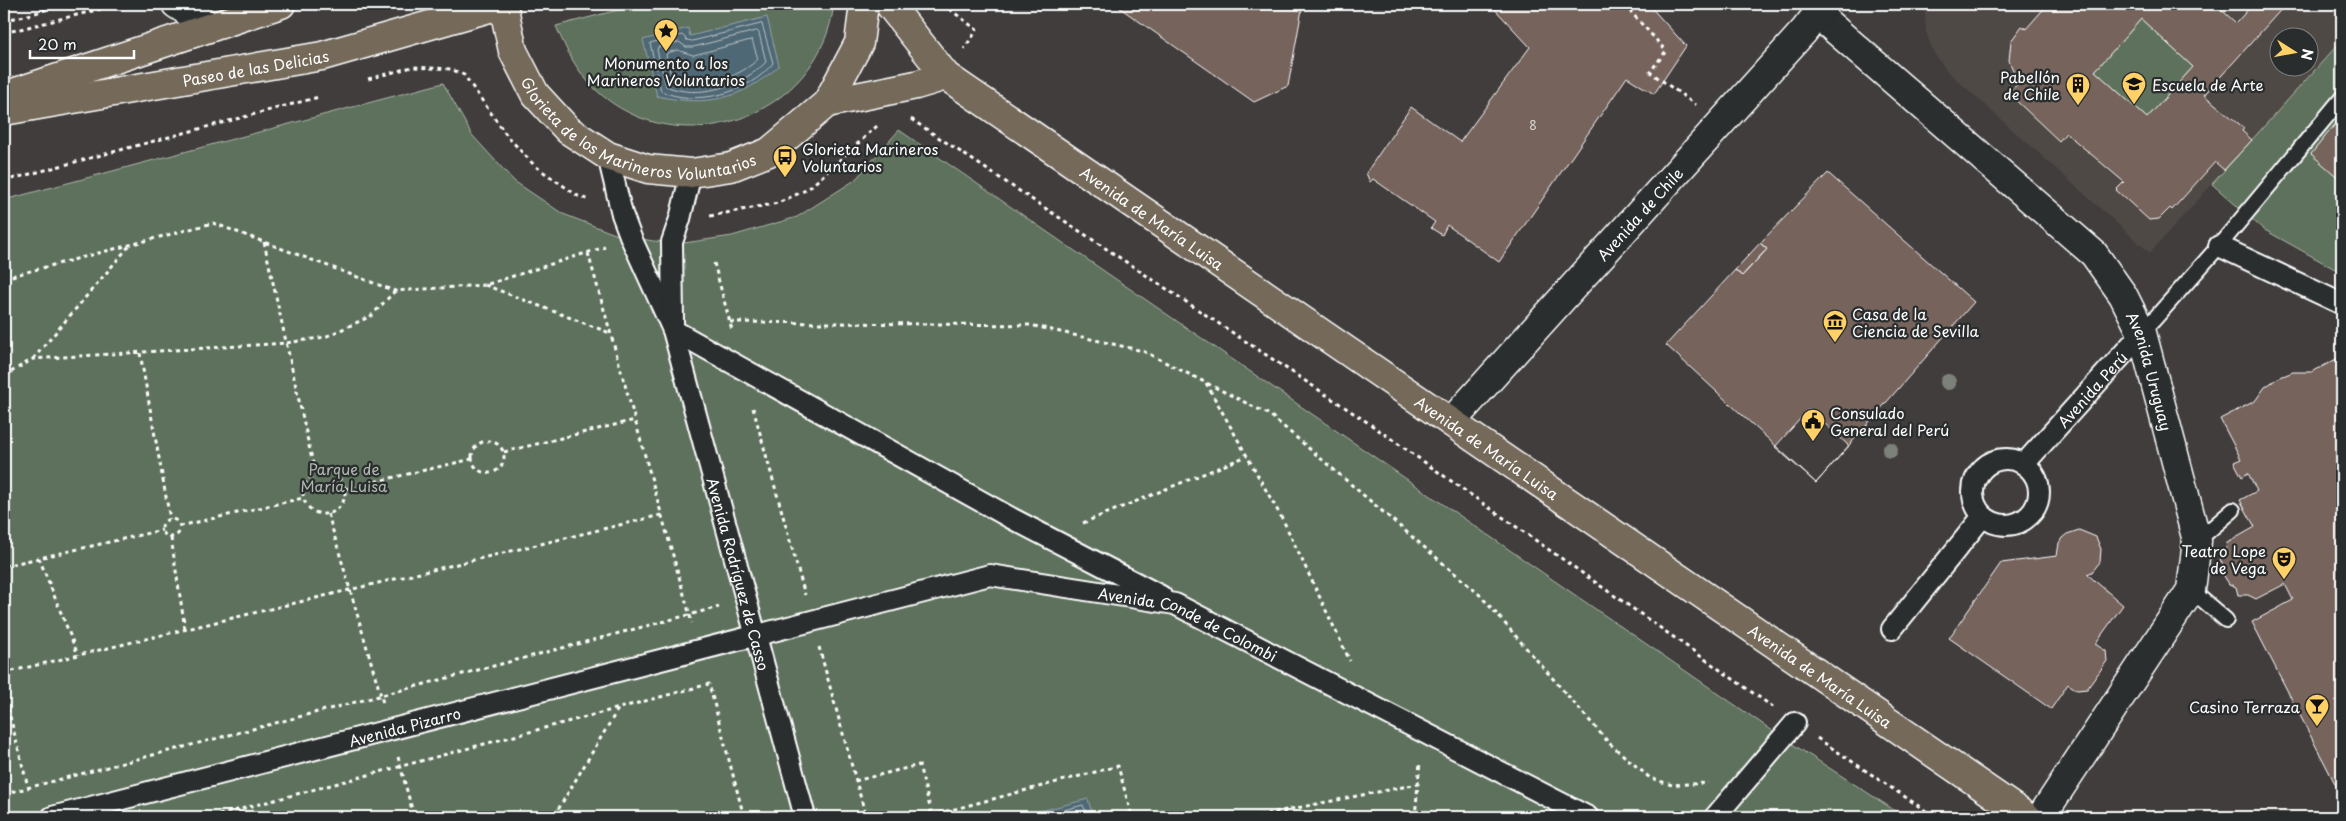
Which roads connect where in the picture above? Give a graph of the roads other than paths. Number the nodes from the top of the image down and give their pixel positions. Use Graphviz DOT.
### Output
graph roads {
  1 [pos="176,4"];
  2 [pos="281,4"];
  3 [pos="503,4"];
  4 [pos="864,4"];
  5 [pos="889,4"];
  6 [pos="1821,9"];
  7 [pos="211,27"];
  8 [pos="946,76"];
  9 [pos="4,96"];
  10 [pos="2342,98"];
  11 [pos="828,102"];
  12 [pos="4,112"];
  13 [pos="608,156"];
  14 [pos="691,173"];
  15 [pos="2219,246"];
  16 [pos="2342,304"];
  17 [pos="673,330"];
  18 [pos="2142,333"];
  19 [pos="1451,422"];
  20 [pos="2024,464"];
  21 [pos="2233,510"];
  22 [pos="1983,516"];
  23 [pos="2196,542"];
  24 [pos="2191,590"];
  25 [pos="1175,604"];
  26 [pos="2226,620"];
  27 [pos="1892,629"];
  28 [pos="756,635"];
  29 [pos="1795,723"];
  30 [pos="52,817"];
  31 [pos="805,817"];
  32 [pos="1588,817"];
  33 [pos="1715,817"];
  34 [pos="2027,817"];
  35 [pos="2041,817"];
  1 -- 7 [label="street"];
  2 -- 7 [label="main road"];
  3 -- 12 [label="main road, Paseo de las Delicias"];
  3 -- 13 [label="main road, Glorieta de los Marineros Voluntarios"];
  4 -- 11 [label="main road, Glorieta de los Marineros Voluntarios"];
  5 -- 8 [label="main road, Avenida de María Luisa"];
  6 -- 18 [label="street, Avenida Uruguay"];
  6 -- 19 [label="street, Avenida de Chile"];
  7 -- 9 [label="main road"];
  8 -- 11 [label="main road"];
  8 -- 19 [label="main road, Avenida de María Luisa"];
  10 -- 15 [label="lane, Avenida Perú"];
  11 -- 14 [label="main road, Glorieta de los Marineros Voluntarios"];
  13 -- 14 [label="main road, Glorieta de los Marineros Voluntarios"];
  13 -- 17 [label="street"];
  14 -- 17 [label="street"];
  15 -- 16 [label="street"];
  15 -- 18 [label="lane, Avenida Perú"];
  17 -- 25 [label="street"];
  17 -- 28 [label="street, Avenida Rodríguez de Casso"];
  18 -- 20 [label="street, Avenida Perú"];
  18 -- 23 [label="street, Avenida Uruguay"];
  19 -- 34 [label="main road, Avenida de María Luisa"];
  20 -- 22 [label="street"];
  20 -- 22 [label="street"];
  21 -- 23 [label="lane"];
  22 -- 27 [label="street"];
  23 -- 24 [label="street, Avenida Uruguay"];
  24 -- 26 [label="lane"];
  24 -- 35 [label="street, Avenida Uruguay"];
  25 -- 28 [label="street, Avenida Conde de Colombi"];
  25 -- 32 [label="street, Avenida Conde de Colombi"];
  28 -- 30 [label="street, Avenida Pizarro"];
  28 -- 31 [label="street, Avenida Rodríguez de Casso"];
  29 -- 33 [label="street"];
}
